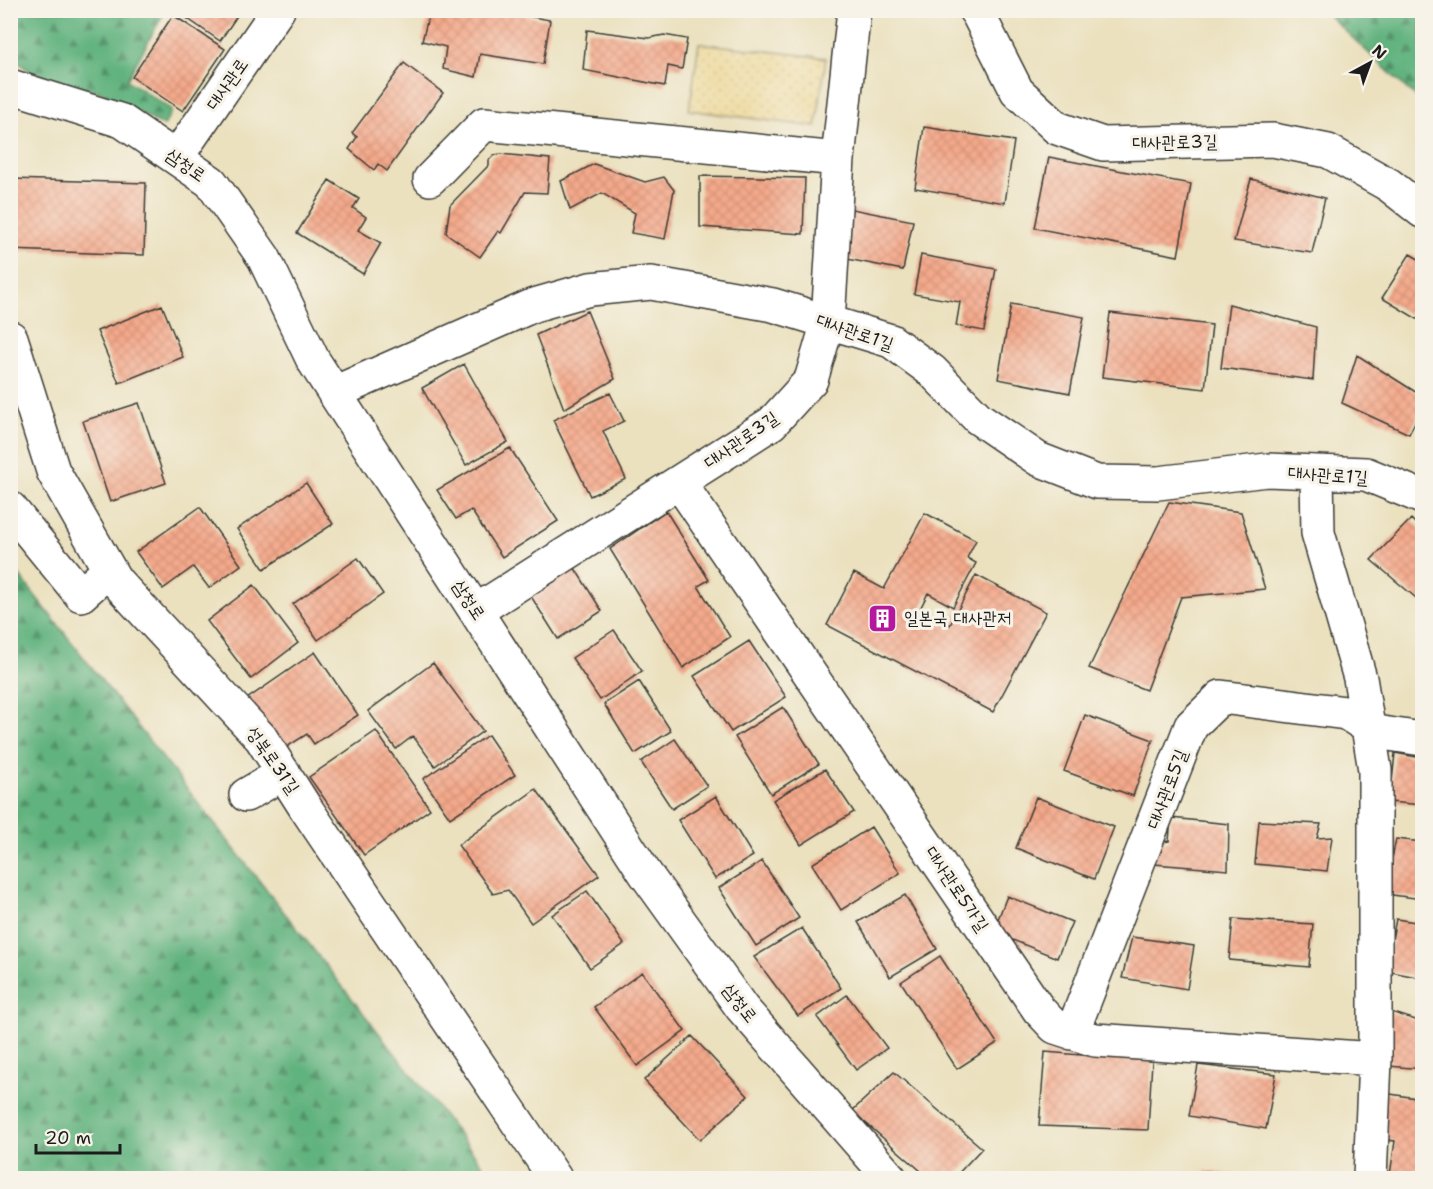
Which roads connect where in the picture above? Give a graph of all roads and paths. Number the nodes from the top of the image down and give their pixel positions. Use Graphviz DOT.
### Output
graph roads {
  1 [pos="278,10"];
  2 [pos="854,10"];
  3 [pos="975,10"];
  4 [pos="10,86"];
  5 [pos="176,158"];
  6 [pos="838,159"];
  7 [pos="430,179"];
  8 [pos="1422,211"];
  9 [pos="828,322"];
  10 [pos="11,338"];
  11 [pos="334,393"];
  12 [pos="1317,472"];
  13 [pos="679,482"];
  14 [pos="1422,497"];
  15 [pos="10,508"];
  16 [pos="109,570"];
  17 [pos="476,611"];
  18 [pos="1368,729"];
  19 [pos="1422,739"];
  20 [pos="284,773"];
  21 [pos="246,795"];
  22 [pos="1072,1033"];
  23 [pos="1375,1059"];
  24 [pos="555,1179"];
  25 [pos="890,1179"];
  26 [pos="1370,1179"];
  1 -- 5 [label="street, 대사관로"];
  2 -- 6 [label="street, 대사관로3길"];
  3 -- 8 [label="street, 대사관로3길"];
  4 -- 5 [label="street, 삼청로"];
  5 -- 11 [label="street, 삼청로"];
  6 -- 7 [label="street"];
  6 -- 9 [label="street, 대사관로3길"];
  9 -- 11 [label="street, 대사관로1길"];
  9 -- 12 [label="street, 대사관로1길"];
  9 -- 13 [label="street, 대사관로3길"];
  10 -- 16 [label="street, 성북로31길"];
  11 -- 17 [label="street, 삼청로"];
  12 -- 14 [label="street, 대사관로1길"];
  12 -- 18 [label="street"];
  13 -- 17 [label="street, 대사관로3길"];
  13 -- 22 [label="street, 대사관로5가길"];
  15 -- 16 [label="street"];
  16 -- 20 [label="street, 성북로31길"];
  17 -- 25 [label="street, 삼청로"];
  18 -- 19 [label="street"];
  18 -- 22 [label="street, 대사관로5길"];
  18 -- 23 [label="street"];
  20 -- 21 [label="street"];
  20 -- 24 [label="street, 성북로31길"];
  22 -- 23 [label="street, 대사관로5가길"];
  23 -- 26 [label="street"];
}
